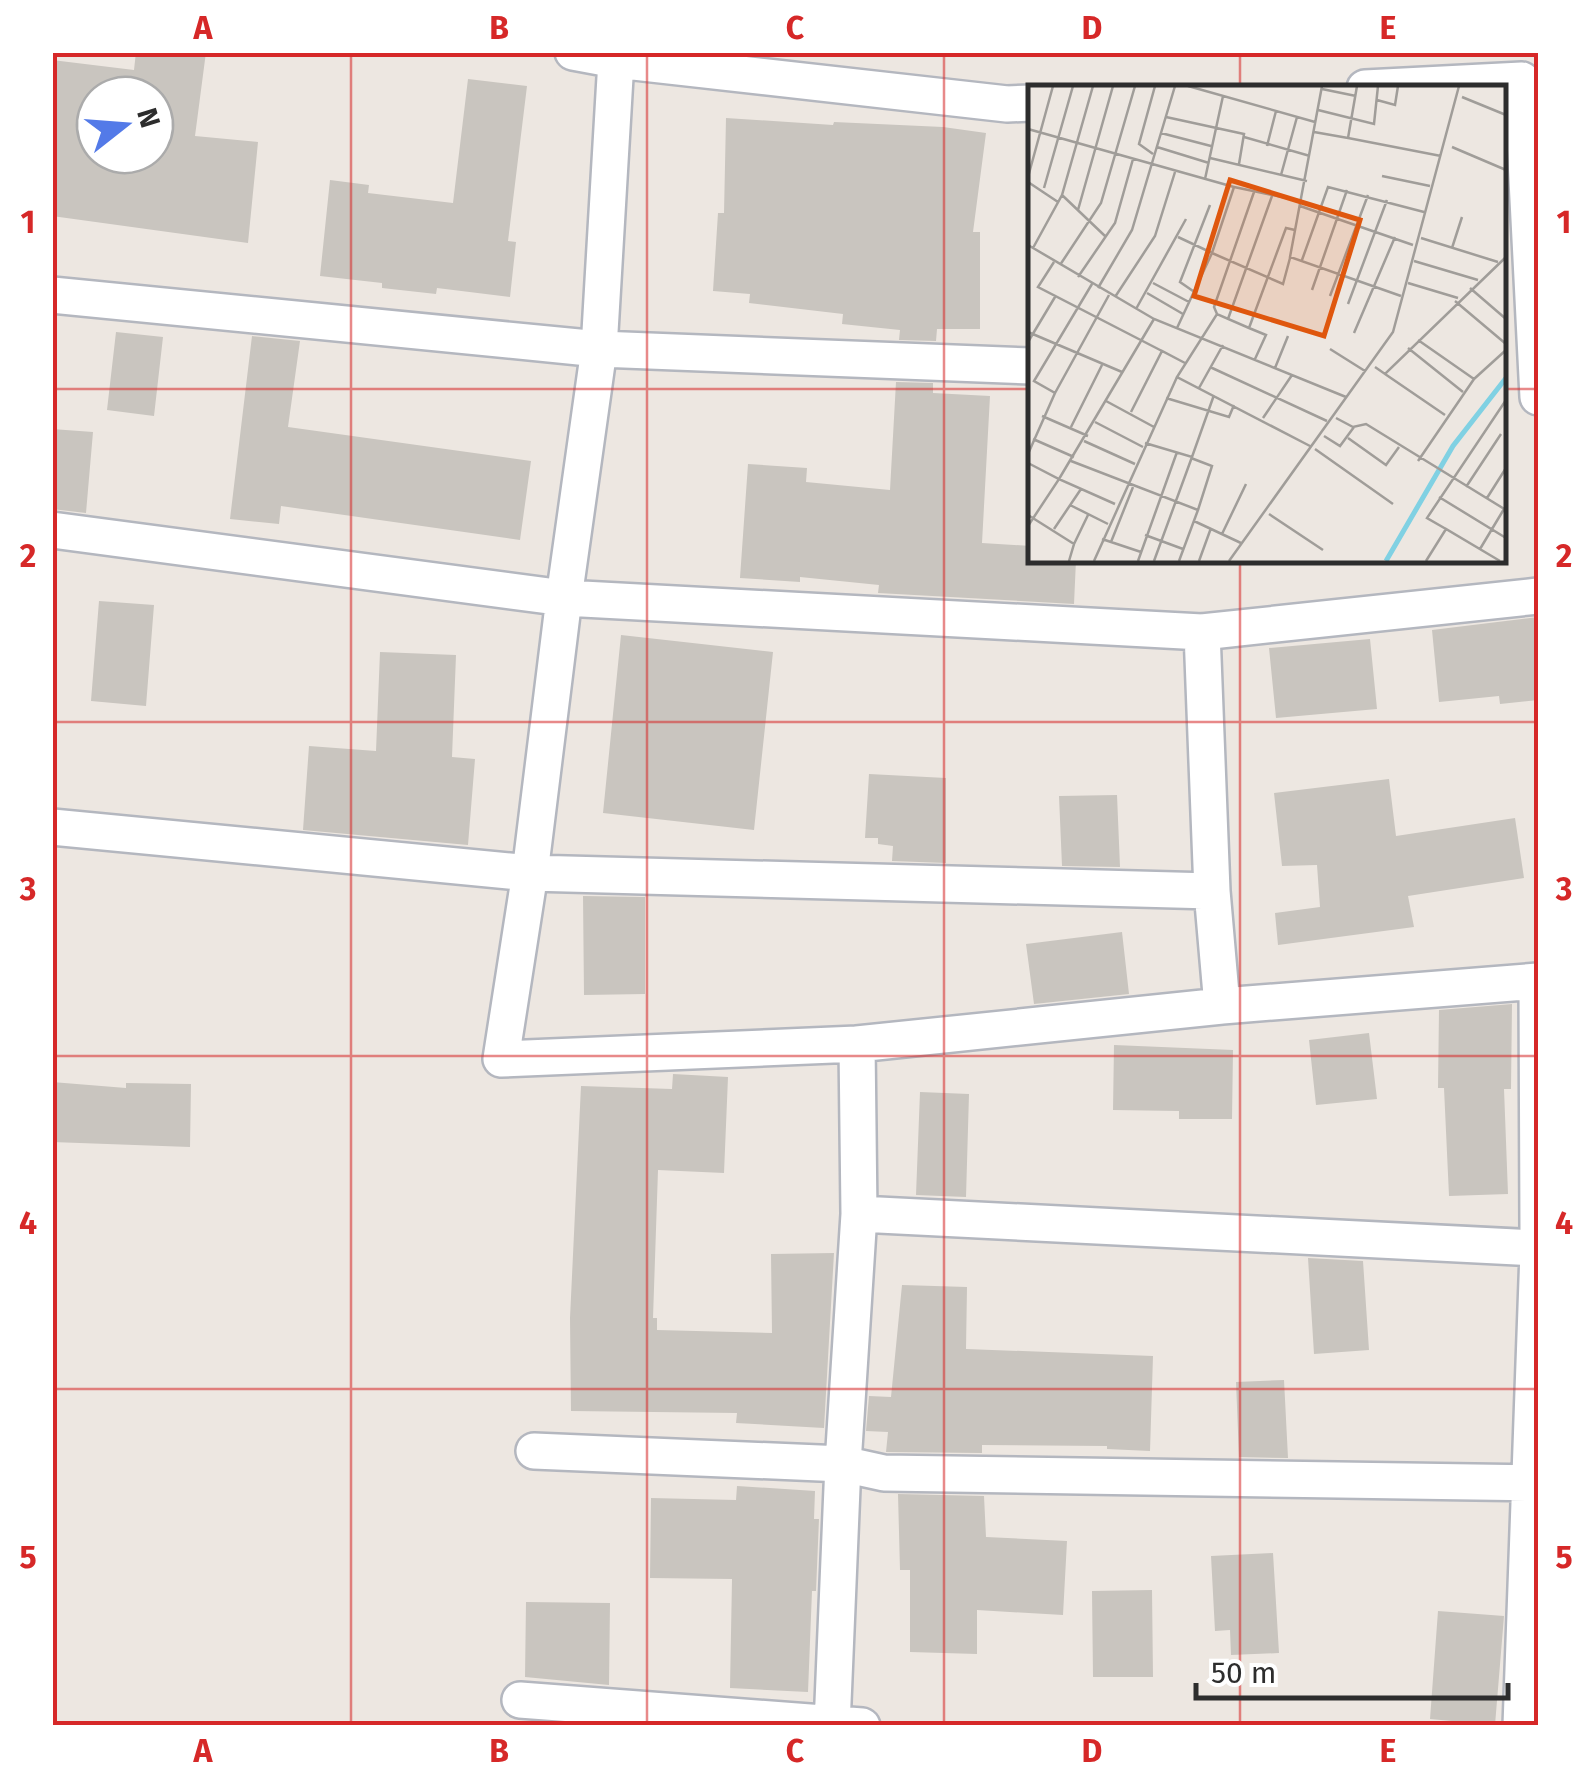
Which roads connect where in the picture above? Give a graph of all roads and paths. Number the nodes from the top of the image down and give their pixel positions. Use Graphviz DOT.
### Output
graph roads {
  1 [pos="573,52"];
  2 [pos="616,56"];
  3 [pos="1521,66"];
  4 [pos="1385,85"];
  5 [pos="1028,103"];
  6 [pos="52,295"];
  7 [pos="1519,344"];
  8 [pos="598,349"];
  9 [pos="1028,366"];
  10 [pos="1538,397"];
  11 [pos="52,530"];
  12 [pos="1538,596"];
  13 [pos="564,598"];
  14 [pos="1202,632"];
  15 [pos="52,827"];
  16 [pos="530,873"];
  17 [pos="1212,891"];
  18 [pos="1538,982"];
  19 [pos="1222,1006"];
  20 [pos="858,1044"];
  21 [pos="859,1214"];
  22 [pos="1538,1228"];
  23 [pos="1538,1250"];
  24 [pos="534,1450"];
  25 [pos="843,1464"];
  26 [pos="1534,1483"];
  27 [pos="520,1700"];
  28 [pos="842,1725"];
  29 [pos="1521,1726"];
  1 -- 2 [label="street"];
  2 -- 5 [label="street"];
  2 -- 8 [label="street"];
  3 -- 4 [label="street"];
  3 -- 7 [label="street"];
  6 -- 8 [label="street"];
  7 -- 10 [label="street"];
  8 -- 9 [label="street"];
  8 -- 13 [label="street"];
  11 -- 13 [label="street"];
  12 -- 14 [label="street"];
  13 -- 14 [label="street"];
  13 -- 16 [label="street"];
  14 -- 17 [label="street"];
  15 -- 16 [label="street"];
  16 -- 17 [label="street"];
  16 -- 20 [label="street"];
  17 -- 19 [label="street"];
  18 -- 19 [label="street"];
  18 -- 22 [label="street"];
  19 -- 20 [label="street"];
  20 -- 21 [label="street"];
  21 -- 23 [label="street"];
  21 -- 25 [label="street"];
  23 -- 26 [label="street"];
  24 -- 25 [label="street"];
  25 -- 26 [label="street"];
  25 -- 28 [label="street"];
  26 -- 29 [label="street"];
  27 -- 28 [label="street"];
}
